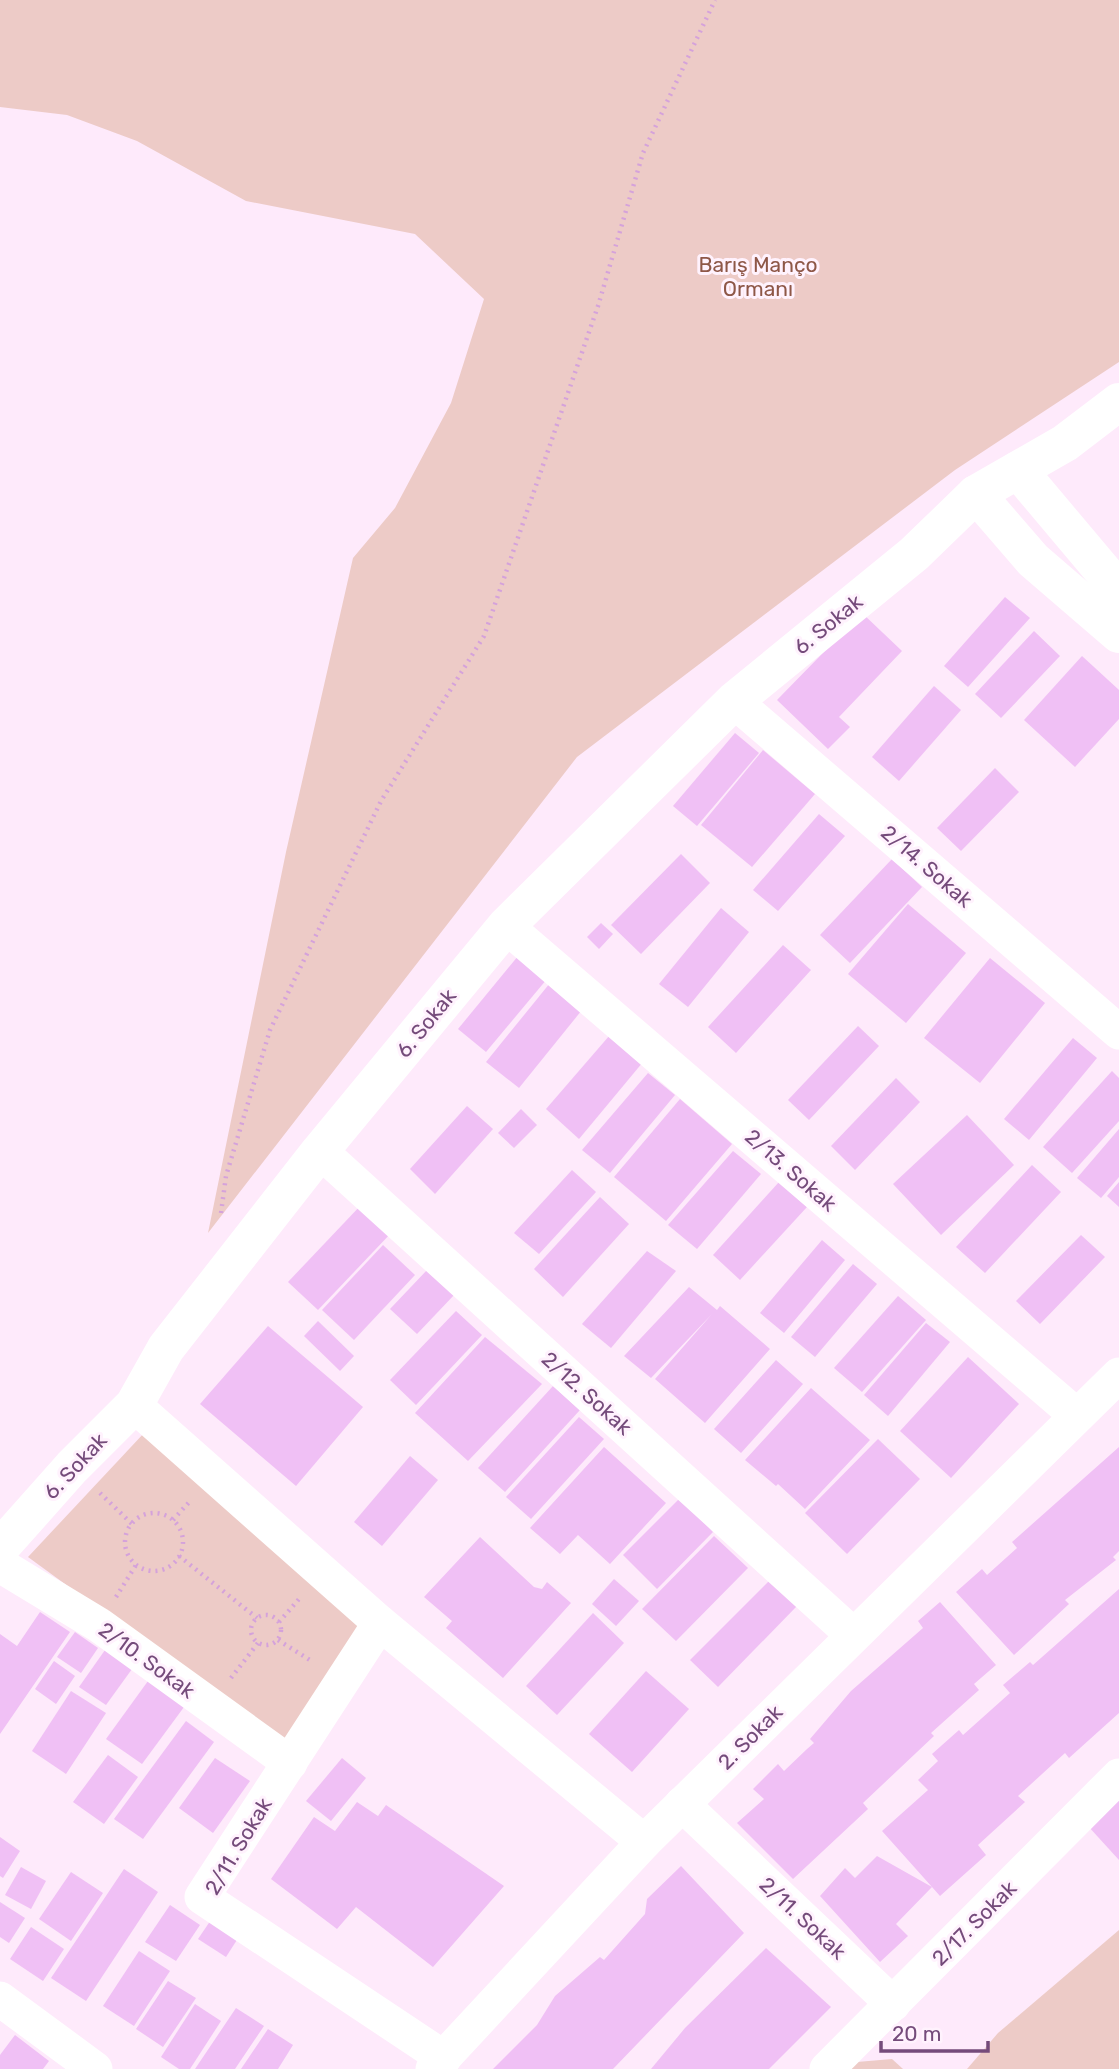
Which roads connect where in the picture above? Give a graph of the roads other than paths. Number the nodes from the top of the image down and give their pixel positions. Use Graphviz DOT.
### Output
graph roads {
  1 [pos="1119,402"];
  2 [pos="1119,432"];
  3 [pos="1025,479"];
  4 [pos="984,504"];
  5 [pos="1119,590"];
  6 [pos="1119,634"];
  7 [pos="734,701"];
  8 [pos="506,926"];
  9 [pos="1119,1032"];
  10 [pos="320,1151"];
  11 [pos="1116,1382"];
  12 [pos="134,1405"];
  13 [pos="1076,1415"];
  14 [pos="0,1548"];
  15 [pos="0,1565"];
  16 [pos="380,1623"];
  17 [pos="853,1635"];
  18 [pos="290,1763"];
  19 [pos="1119,1776"];
  20 [pos="682,1804"];
  21 [pos="644,1842"];
  22 [pos="0,1999"];
  23 [pos="893,2004"];
  24 [pos="438,2063"];
  25 [pos="95,2069"];
  26 [pos="827,2069"];
  1 -- 3 [label="main road, 6. Sokak"];
  2 -- 3 [label="main road, 6. Sokak"];
  3 -- 4 [label="main road, 6. Sokak"];
  3 -- 5 [label="main road"];
  4 -- 6 [label="main road"];
  4 -- 7 [label="main road, 6. Sokak"];
  7 -- 8 [label="main road, 6. Sokak"];
  7 -- 9 [label="street, 2/14. Sokak"];
  8 -- 10 [label="main road, 6. Sokak"];
  8 -- 13 [label="street, 2/13. Sokak"];
  10 -- 12 [label="main road, 6. Sokak"];
  10 -- 17 [label="street, 2/12. Sokak"];
  11 -- 13 [label="street, 2. Sokak"];
  12 -- 14 [label="main road, 6. Sokak"];
  12 -- 16 [label="street"];
  13 -- 17 [label="street, 2. Sokak"];
  15 -- 18 [label="street, 2/10. Sokak"];
  16 -- 18 [label="street, 2/11. Sokak"];
  16 -- 21 [label="street"];
  17 -- 20 [label="street, 2. Sokak"];
  18 -- 24 [label="street, 2/11. Sokak"];
  19 -- 23 [label="street, 2/17. Sokak"];
  20 -- 21 [label="street, 2. Sokak"];
  20 -- 23 [label="street, 2/11. Sokak"];
  21 -- 24 [label="street, 2. Sokak"];
  22 -- 25 [label="street"];
  23 -- 26 [label="street, 2/17. Sokak"];
}
